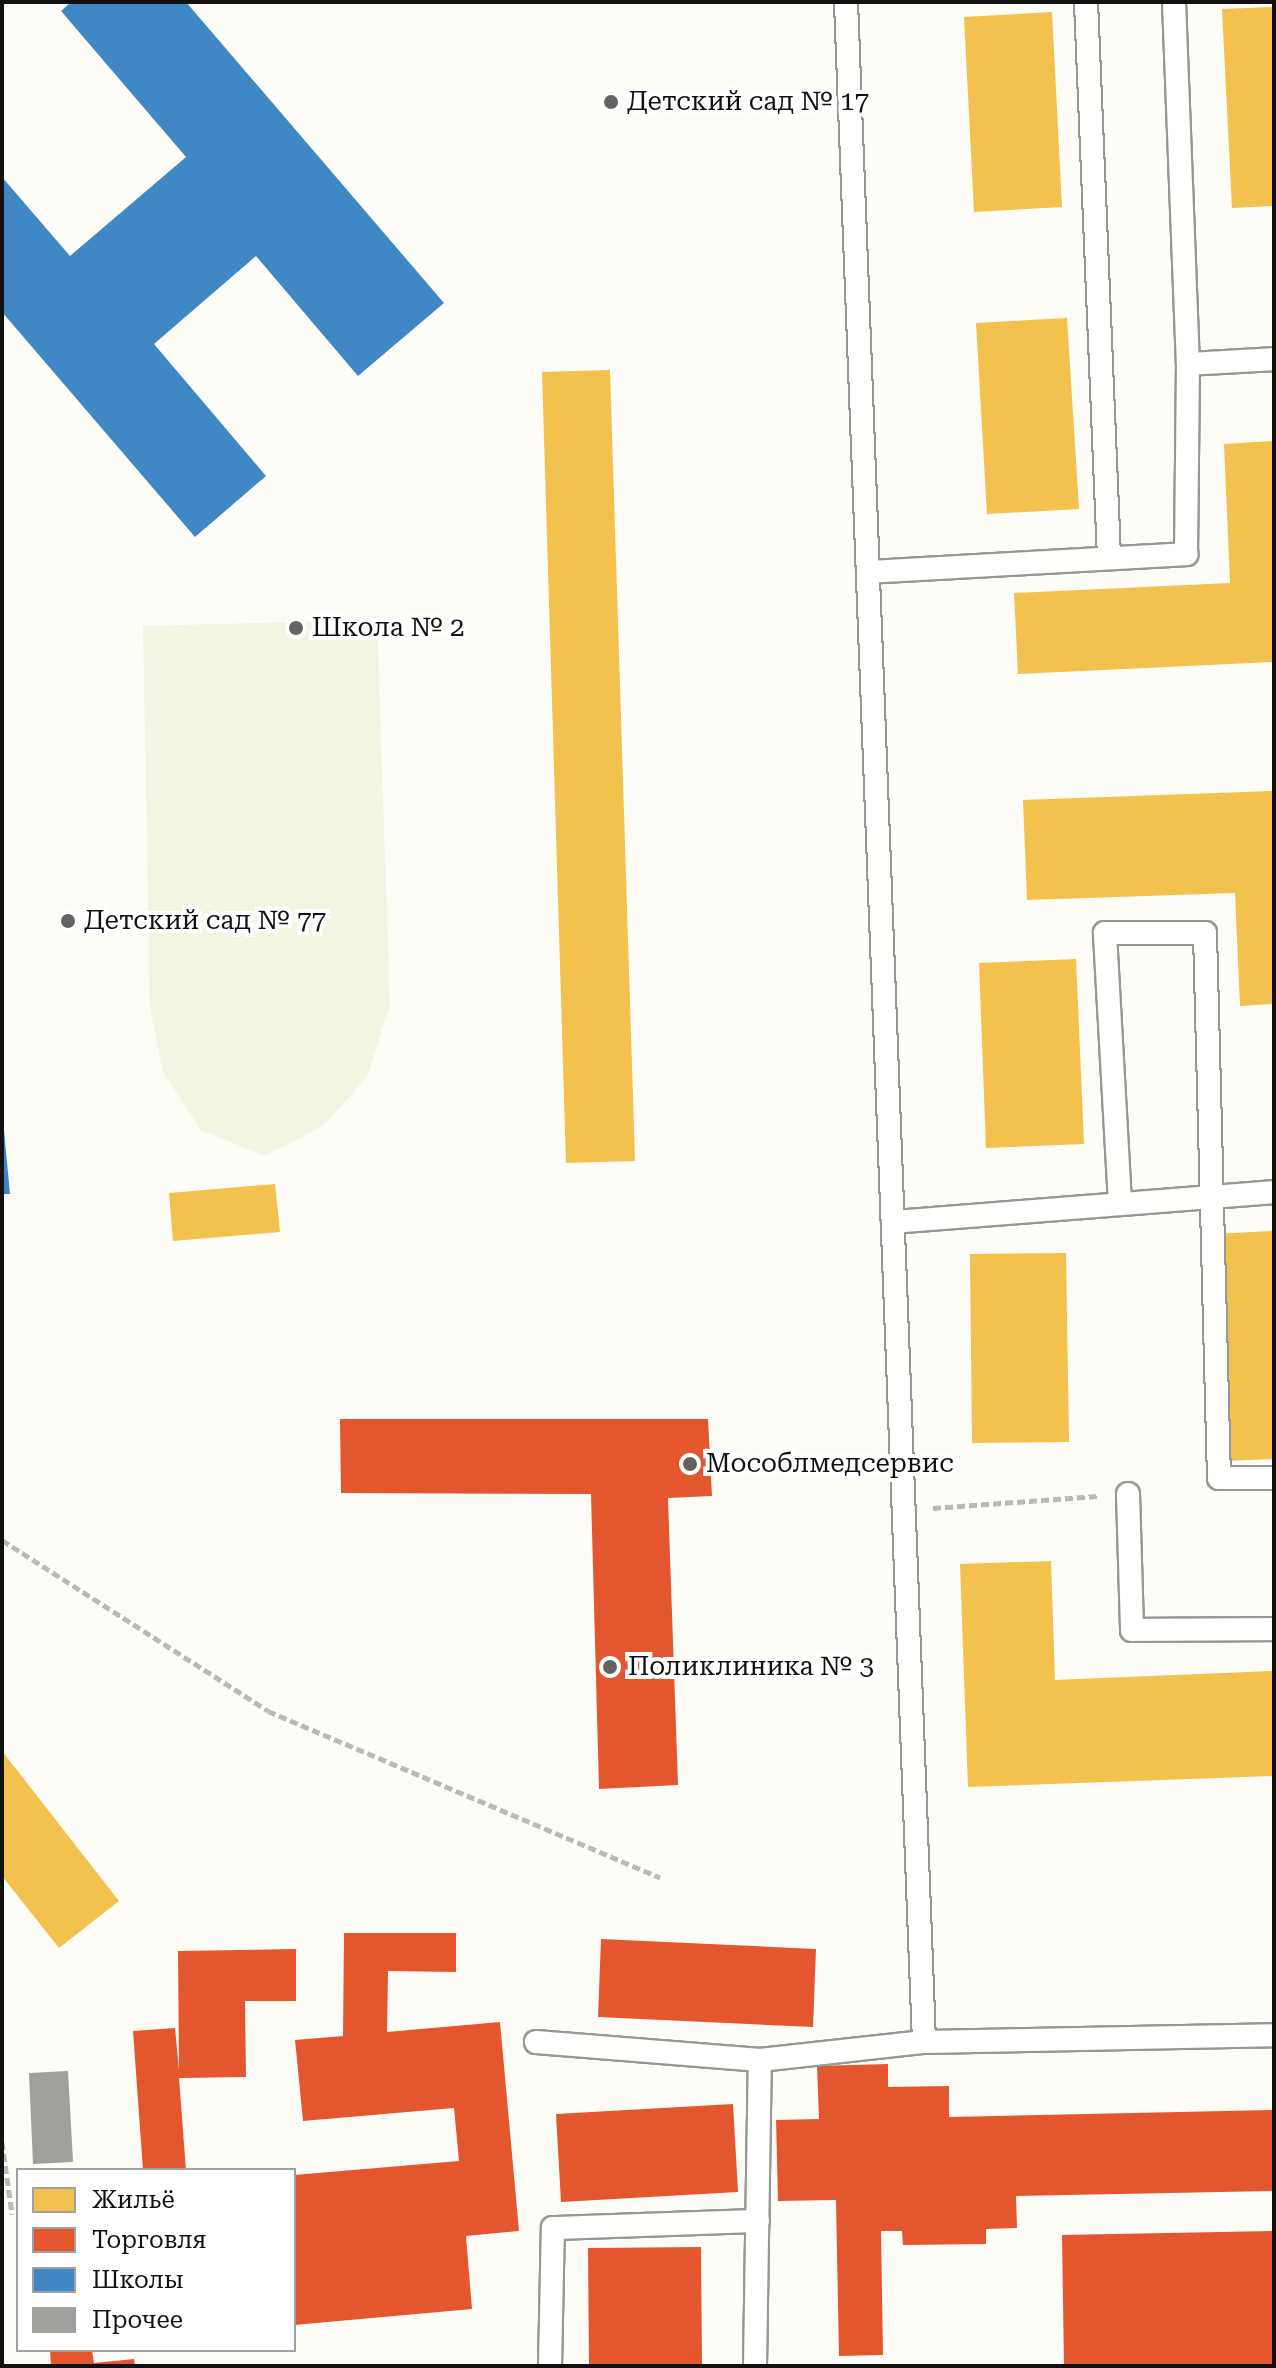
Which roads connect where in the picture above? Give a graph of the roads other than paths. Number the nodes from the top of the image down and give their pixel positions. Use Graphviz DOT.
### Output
graph roads {
  1 [pos="846,2"];
  2 [pos="1086,2"];
  3 [pos="1174,2"];
  4 [pos="1274,359"];
  5 [pos="1188,364"];
  6 [pos="1109,558"];
  7 [pos="868,572"];
  8 [pos="1211,1192"];
  9 [pos="1274,1192"];
  10 [pos="1120,1203"];
  11 [pos="893,1222"];
  12 [pos="1274,1478"];
  13 [pos="1128,1494"];
  14 [pos="1274,1629"];
  15 [pos="1274,2035"];
  16 [pos="536,2042"];
  17 [pos="924,2042"];
  18 [pos="760,2060"];
  19 [pos="758,2221"];
  20 [pos="550,2366"];
  21 [pos="755,2366"];
  1 -- 7 [label="lane"];
  2 -- 6 [label="lane"];
  3 -- 5 [label="lane"];
  4 -- 5 [label="lane"];
  5 -- 6 [label="lane"];
  6 -- 7 [label="lane"];
  7 -- 11 [label="lane"];
  8 -- 9 [label="lane"];
  8 -- 10 [label="lane"];
  8 -- 10 [label="lane"];
  8 -- 12 [label="lane"];
  10 -- 11 [label="lane"];
  11 -- 17 [label="lane"];
  13 -- 14 [label="lane"];
  15 -- 17 [label="lane"];
  16 -- 18 [label="lane"];
  17 -- 18 [label="lane"];
  18 -- 19 [label="lane"];
  19 -- 20 [label="lane"];
  19 -- 21 [label="lane"];
}
